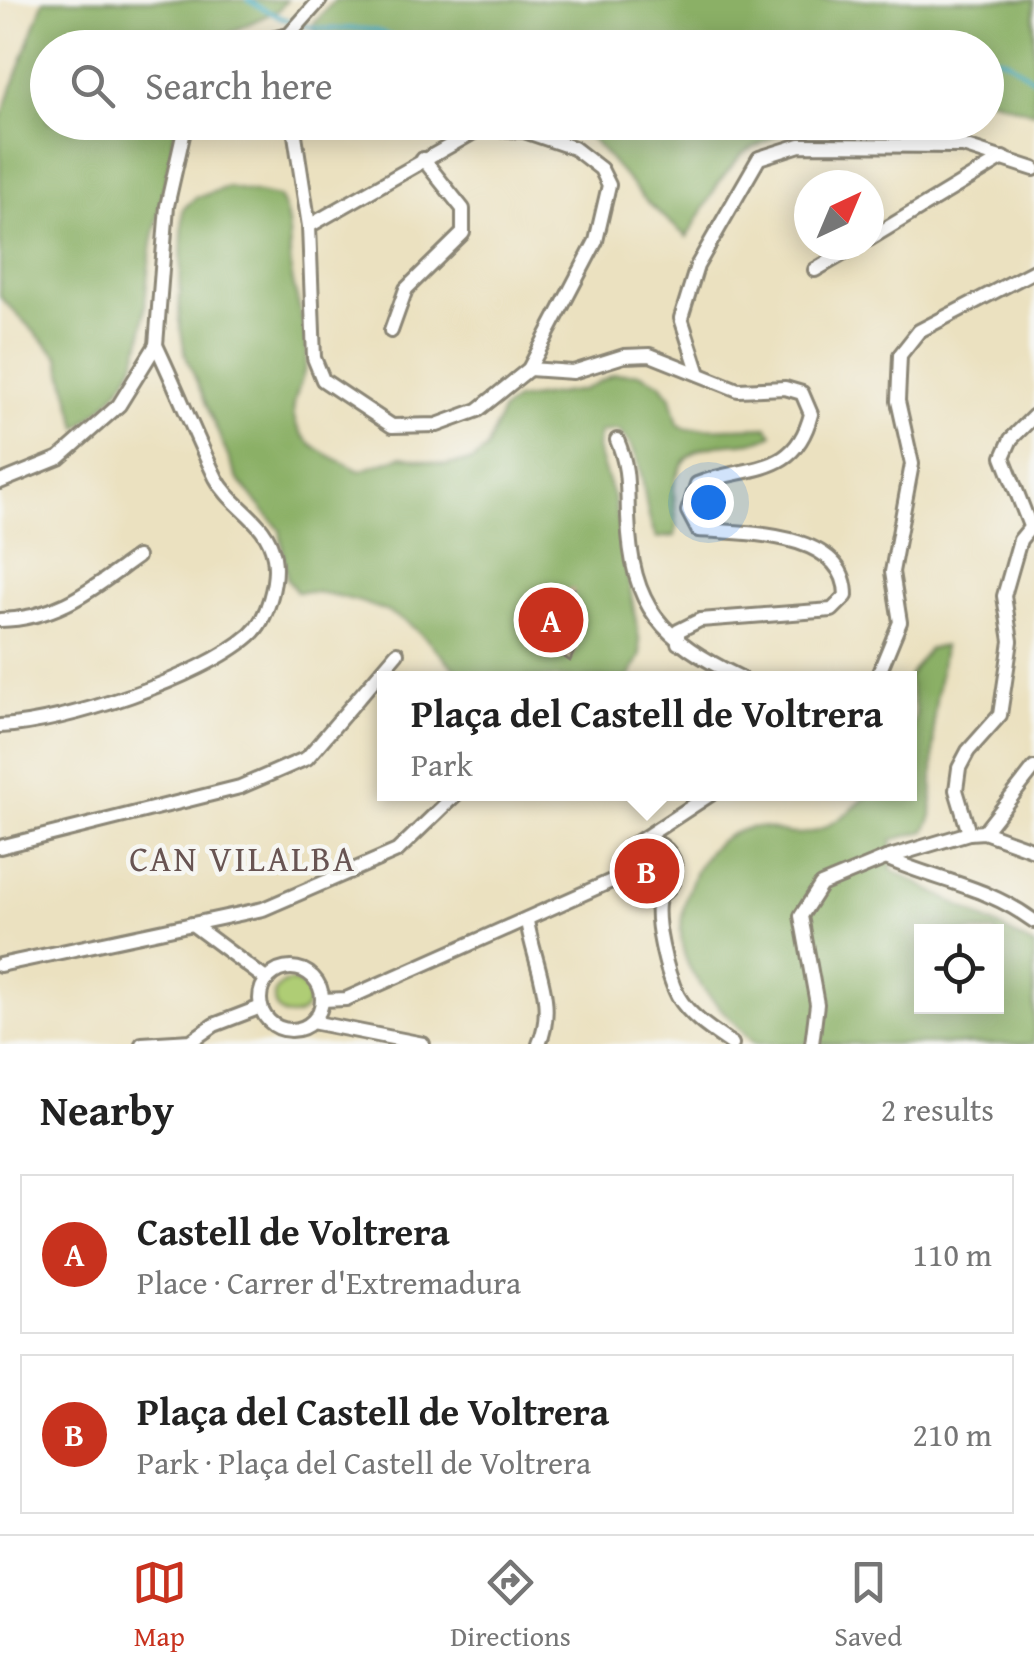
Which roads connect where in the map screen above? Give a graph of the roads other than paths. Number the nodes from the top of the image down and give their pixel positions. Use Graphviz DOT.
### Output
graph roads {
  1 [pos="320,0"];
  2 [pos="294,30"];
  3 [pos="182,140"];
  4 [pos="296,140"];
  5 [pos="459,140"];
  6 [pos="552,140"];
  7 [pos="1003,158"];
  8 [pos="423,159"];
  9 [pos="1034,169"];
  10 [pos="310,226"];
  11 [pos="884,229"];
  12 [pos="833,260"];
  13 [pos="816,270"];
  14 [pos="1034,271"];
  15 [pos="390,331"];
  16 [pos="156,346"];
  17 [pos="530,369"];
  18 [pos="699,374"];
  19 [pos="1034,416"];
  20 [pos="617,440"];
  21 [pos="0,482"];
  22 [pos="1032,525"];
  23 [pos="137,556"];
  24 [pos="0,620"];
  25 [pos="678,643"];
  26 [pos="398,653"];
  27 [pos="382,671"];
  28 [pos="728,671"];
  29 [pos="880,671"];
  30 [pos="377,677"];
  31 [pos="0,726"];
  32 [pos="1034,768"];
  33 [pos="449,801"];
  34 [pos="700,801"];
  35 [pos="984,832"];
  36 [pos="969,833"];
  37 [pos="637,843"];
  38 [pos="0,847"];
  39 [pos="1034,850"];
  40 [pos="886,858"];
  41 [pos="618,878"];
  42 [pos="660,895"];
  43 [pos="527,921"];
  44 [pos="1034,921"];
  45 [pos="192,924"];
  46 [pos="0,964"];
  47 [pos="267,980"];
  48 [pos="322,1000"];
  49 [pos="262,1007"];
  50 [pos="312,1022"];
  51 [pos="142,1044"];
  52 [pos="423,1044"];
  53 [pos="539,1044"];
  54 [pos="732,1044"];
  55 [pos="812,1044"];
  1 -- 2 [label="street"];
  3 -- 16 [label="street"];
  4 -- 10 [label="street"];
  5 -- 8 [label="street"];
  6 -- 17 [label="street"];
  7 -- 9 [label="street"];
  7 -- 11 [label="street"];
  7 -- 18 [label="street"];
  8 -- 10 [label="street"];
  8 -- 15 [label="street"];
  10 -- 17 [label="street"];
  12 -- 13 [label="street"];
  14 -- 29 [label="street"];
  16 -- 21 [label="street"];
  16 -- 31 [label="street"];
  17 -- 18 [label="street"];
  18 -- 25 [label="street"];
  19 -- 22 [label="street"];
  20 -- 25 [label="street"];
  22 -- 36 [label="street"];
  23 -- 24 [label="street"];
  25 -- 28 [label="street"];
  26 -- 27 [label="street"];
  30 -- 38 [label="street"];
  32 -- 35 [label="street"];
  33 -- 45 [label="street"];
  34 -- 37 [label="street"];
  35 -- 36 [label="street"];
  35 -- 39 [label="street"];
  36 -- 40 [label="street"];
  37 -- 41 [label="street"];
  37 -- 42 [label="street"];
  40 -- 44 [label="street"];
  40 -- 55 [label="street"];
  41 -- 42 [label="street"];
  41 -- 43 [label="street"];
  42 -- 54 [label="street"];
  43 -- 48 [label="street"];
  43 -- 53 [label="street"];
  45 -- 46 [label="street"];
  45 -- 47 [label="street"];
  47 -- 48 [label="street"];
  47 -- 49 [label="street"];
  48 -- 50 [label="street"];
  49 -- 50 [label="street"];
  49 -- 51 [label="street"];
  50 -- 52 [label="street"];
}
